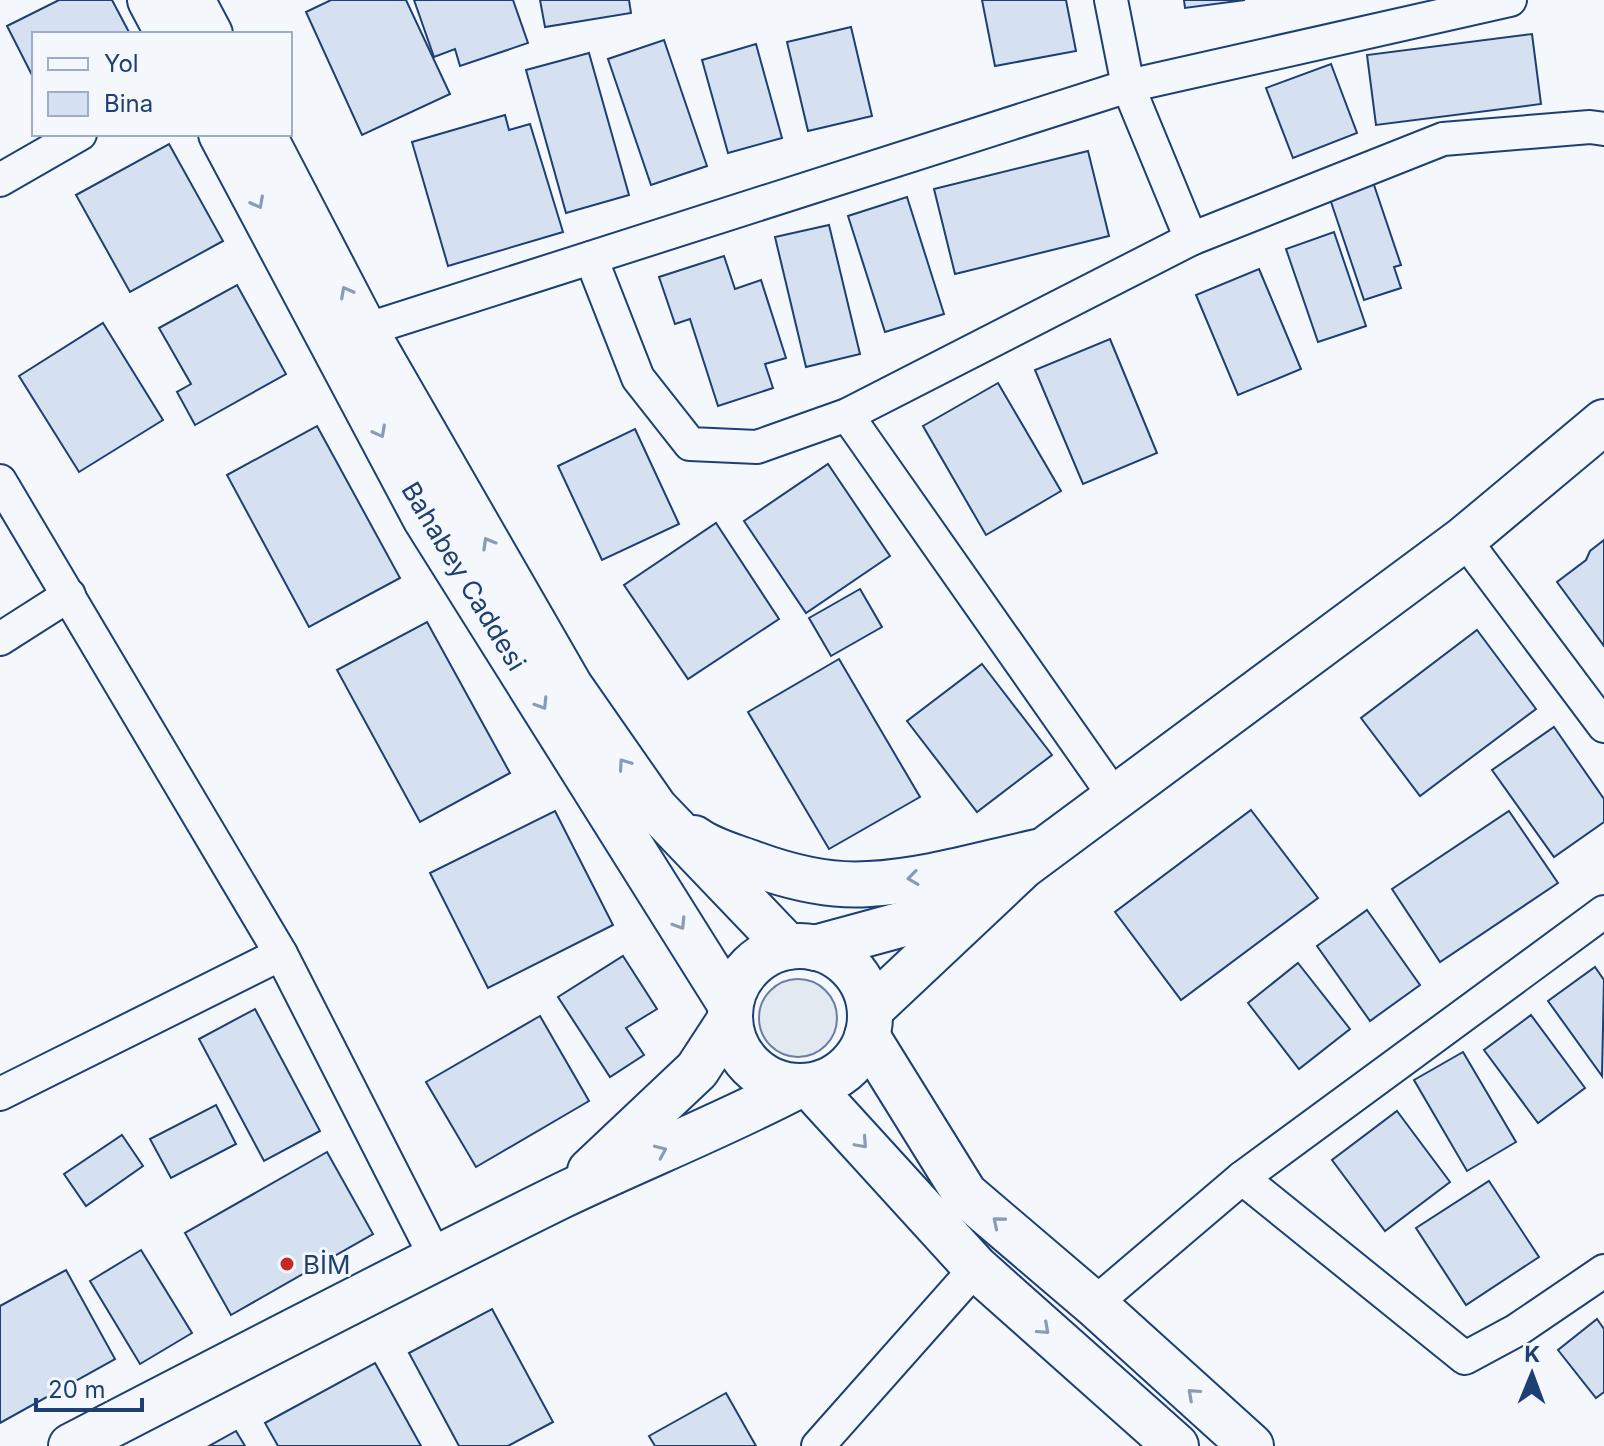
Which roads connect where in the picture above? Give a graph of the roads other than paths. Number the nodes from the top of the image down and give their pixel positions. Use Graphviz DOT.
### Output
graph roads {
  1 [pos="150,0"];
  2 [pos="192,0"];
  3 [pos="1111,0"];
  4 [pos="1510,0"];
  5 [pos="167,32"];
  6 [pos="209,32"];
  7 [pos="1128,86"];
  8 [pos="1604,129"];
  9 [pos="75,136"];
  10 [pos="222,136"];
  11 [pos="264,136"];
  12 [pos="5,167"];
  13 [pos="1191,239"];
  14 [pos="591,258"];
  15 [pos="365,330"];
  16 [pos="847,415"];
  17 [pos="1604,422"];
  18 [pos="0,481"];
  19 [pos="1464,539"];
  20 [pos="69,595"];
  21 [pos="0,639"];
  22 [pos="1604,726"];
  23 [pos="1115,797"];
  24 [pos="655,808"];
  25 [pos="1033,858"];
  26 [pos="1604,912"];
  27 [pos="801,947"];
  28 [pos="281,954"];
  29 [pos="730,1013"];
  30 [pos="869,1023"];
  31 [pos="803,1086"];
  32 [pos="0,1094"];
  33 [pos="1242,1178"];
  34 [pos="565,1195"];
  35 [pos="436,1258"];
  36 [pos="976,1268"];
  37 [pos="1604,1271"];
  38 [pos="1094,1304"];
  39 [pos="71,1446"];
  40 [pos="818,1446"];
  41 [pos="1176,1446"];
  42 [pos="1251,1446"];
  1 -- 5 [label="street"];
  2 -- 6 [label="street"];
  3 -- 7 [label="street"];
  4 -- 7 [label="street"];
  7 -- 13 [label="street"];
  7 -- 14 [label="street"];
  8 -- 13 [label="street"];
  9 -- 12 [label="street"];
  10 -- 29 [label="street, Bahabey Caddesi, one-way"];
  15 -- 11 [label="street, Bahabey Caddesi, one-way"];
  13 -- 16 [label="street"];
  14 -- 15 [label="street"];
  14 -- 16 [label="street"];
  24 -- 15 [label="street, Bahabey Caddesi, one-way"];
  16 -- 23 [label="street"];
  17 -- 19 [label="street"];
  18 -- 20 [label="street"];
  19 -- 22 [label="street"];
  19 -- 23 [label="street"];
  20 -- 21 [label="street"];
  20 -- 28 [label="street"];
  23 -- 25 [label="street"];
  25 -- 24 [label="street, one-way"];
  24 -- 27 [label="street, Bahabey Caddesi"];
  25 -- 27 [label="street"];
  25 -- 30 [label="street"];
  26 -- 33 [label="street"];
  27 -- 29 [label="street"];
  27 -- 30 [label="street"];
  28 -- 32 [label="street"];
  28 -- 35 [label="street"];
  29 -- 31 [label="street"];
  29 -- 34 [label="street"];
  30 -- 31 [label="street"];
  38 -- 30 [label="street, one-way"];
  34 -- 31 [label="street, one-way"];
  31 -- 36 [label="street, one-way"];
  33 -- 37 [label="street"];
  33 -- 38 [label="street"];
  34 -- 35 [label="street"];
  35 -- 39 [label="street"];
  36 -- 40 [label="street"];
  36 -- 41 [label="street, one-way"];
  42 -- 38 [label="street, one-way"];
}
